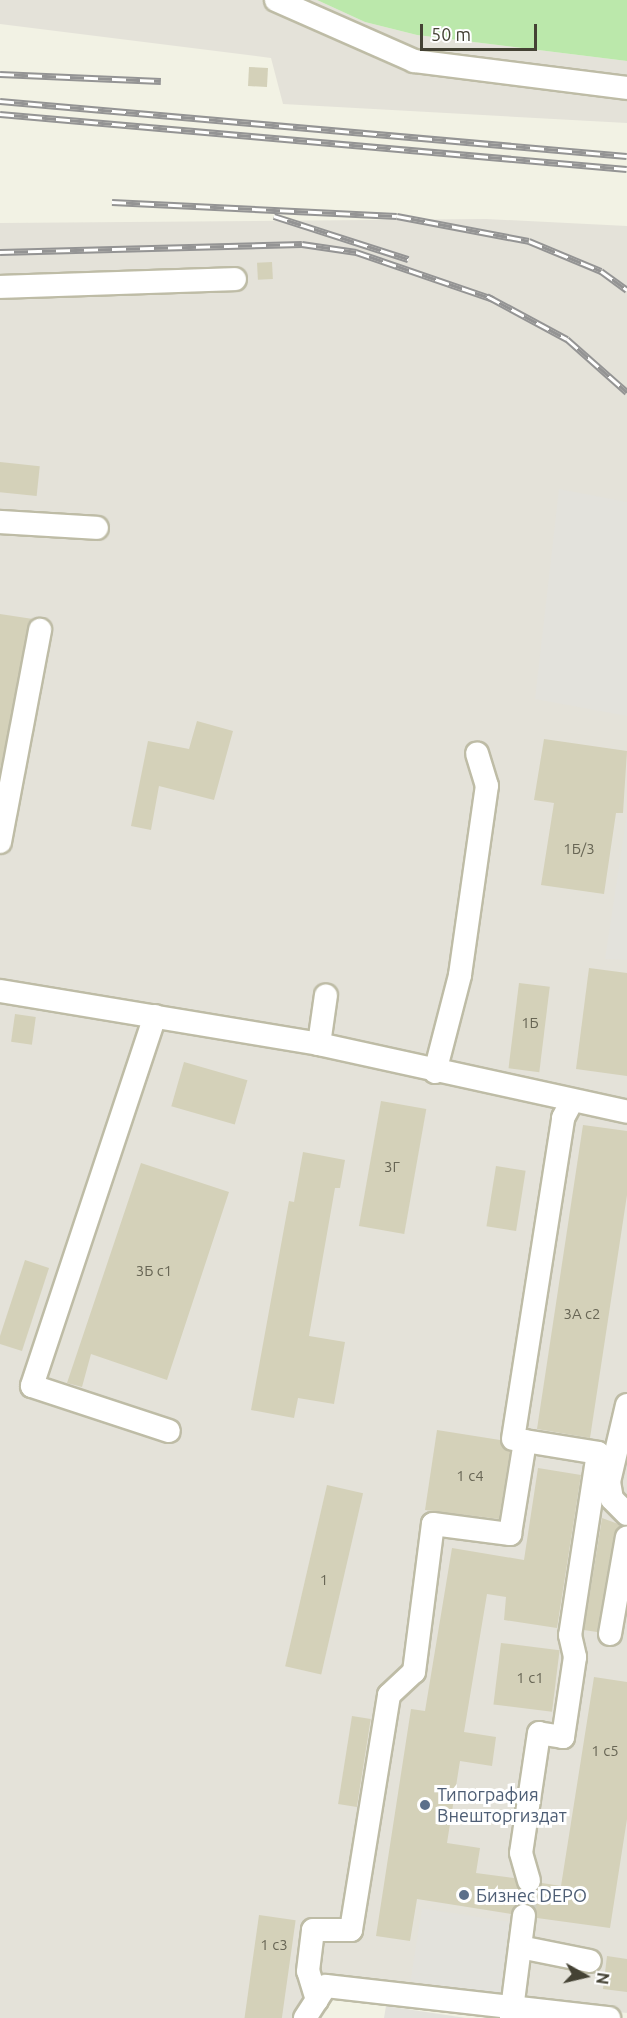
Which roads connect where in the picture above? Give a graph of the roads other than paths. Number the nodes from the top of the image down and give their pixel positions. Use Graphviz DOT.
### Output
graph roads {
  1 [pos="276,0"];
  2 [pos="627,88"];
  3 [pos="235,279"];
  4 [pos="0,287"];
  5 [pos="0,522"];
  6 [pos="97,528"];
  7 [pos="40,630"];
  8 [pos="477,753"];
  9 [pos="7,771"];
  10 [pos="0,842"];
  11 [pos="0,991"];
  12 [pos="326,995"];
  13 [pos="155,1016"];
  14 [pos="319,1044"];
  15 [pos="435,1072"];
  16 [pos="573,1101"];
  17 [pos="627,1112"];
  18 [pos="627,1405"];
  19 [pos="169,1431"];
  20 [pos="513,1439"];
  21 [pos="627,1514"];
  22 [pos="627,1538"];
  23 [pos="610,1634"];
  24 [pos="529,1881"];
  25 [pos="524,1916"];
  26 [pos="520,1947"];
  27 [pos="590,1961"];
  28 [pos="311,2009"];
  29 [pos="512,2011"];
  30 [pos="609,2018"];
  1 -- 2 [label="street"];
  3 -- 4 [label="street"];
  5 -- 6 [label="street"];
  7 -- 9 [label="street"];
  8 -- 15 [label="street"];
  9 -- 10 [label="street"];
  11 -- 13 [label="street"];
  12 -- 14 [label="street"];
  13 -- 14 [label="street"];
  13 -- 19 [label="street"];
  14 -- 15 [label="street"];
  15 -- 16 [label="street"];
  16 -- 17 [label="street"];
  16 -- 20 [label="street"];
  18 -- 21 [label="street"];
  22 -- 23 [label="street"];
  24 -- 28 [label="street"];
  25 -- 26 [label="street"];
  26 -- 27 [label="street"];
  26 -- 29 [label="street"];
  28 -- 29 [label="street"];
  29 -- 30 [label="street"];
}
